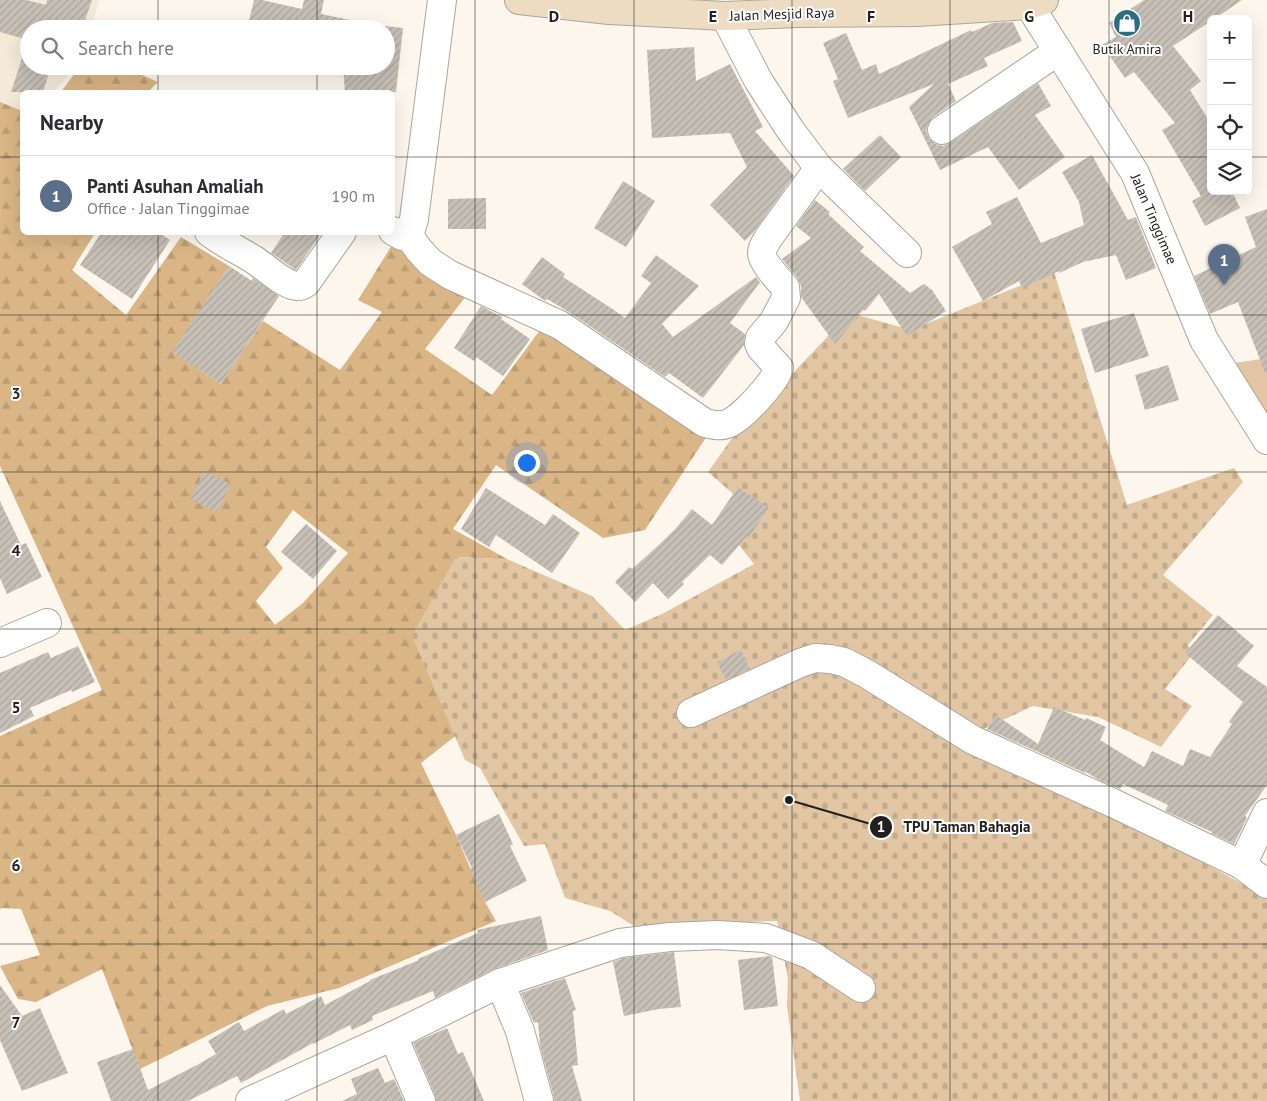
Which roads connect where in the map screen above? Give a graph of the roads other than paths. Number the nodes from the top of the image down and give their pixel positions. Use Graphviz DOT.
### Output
graph roads {
  1 [pos="442,0"];
  2 [pos="519,0"];
  3 [pos="1032,2"];
  4 [pos="725,16"];
  5 [pos="1058,51"];
  6 [pos="942,130"];
  7 [pos="820,168"];
  8 [pos="401,234"];
  9 [pos="213,235"];
  10 [pos="340,235"];
  11 [pos="907,253"];
  12 [pos="1267,440"];
  13 [pos="47,623"];
  14 [pos="0,643"];
  15 [pos="691,713"];
  16 [pos="1267,813"];
  17 [pos="1242,864"];
  18 [pos="1267,884"];
  19 [pos="500,983"];
  20 [pos="862,988"];
  21 [pos="393,1036"];
  22 [pos="250,1101"];
  23 [pos="421,1101"];
  24 [pos="538,1101"];
  1 -- 8 [label="street"];
  2 -- 4 [label="street, Jalan Mesjid Raya"];
  3 -- 4 [label="street, Jalan Mesjid Raya"];
  3 -- 5 [label="street, Jalan Tinggimae"];
  4 -- 7 [label="street"];
  5 -- 6 [label="street"];
  5 -- 12 [label="street, Jalan Tinggimae"];
  7 -- 8 [label="street"];
  7 -- 11 [label="street"];
  9 -- 10 [label="street"];
  13 -- 14 [label="street"];
  15 -- 17 [label="street"];
  16 -- 17 [label="street"];
  17 -- 18 [label="street"];
  19 -- 20 [label="street"];
  19 -- 21 [label="street"];
  19 -- 24 [label="street"];
  21 -- 22 [label="street"];
  21 -- 23 [label="street"];
}
